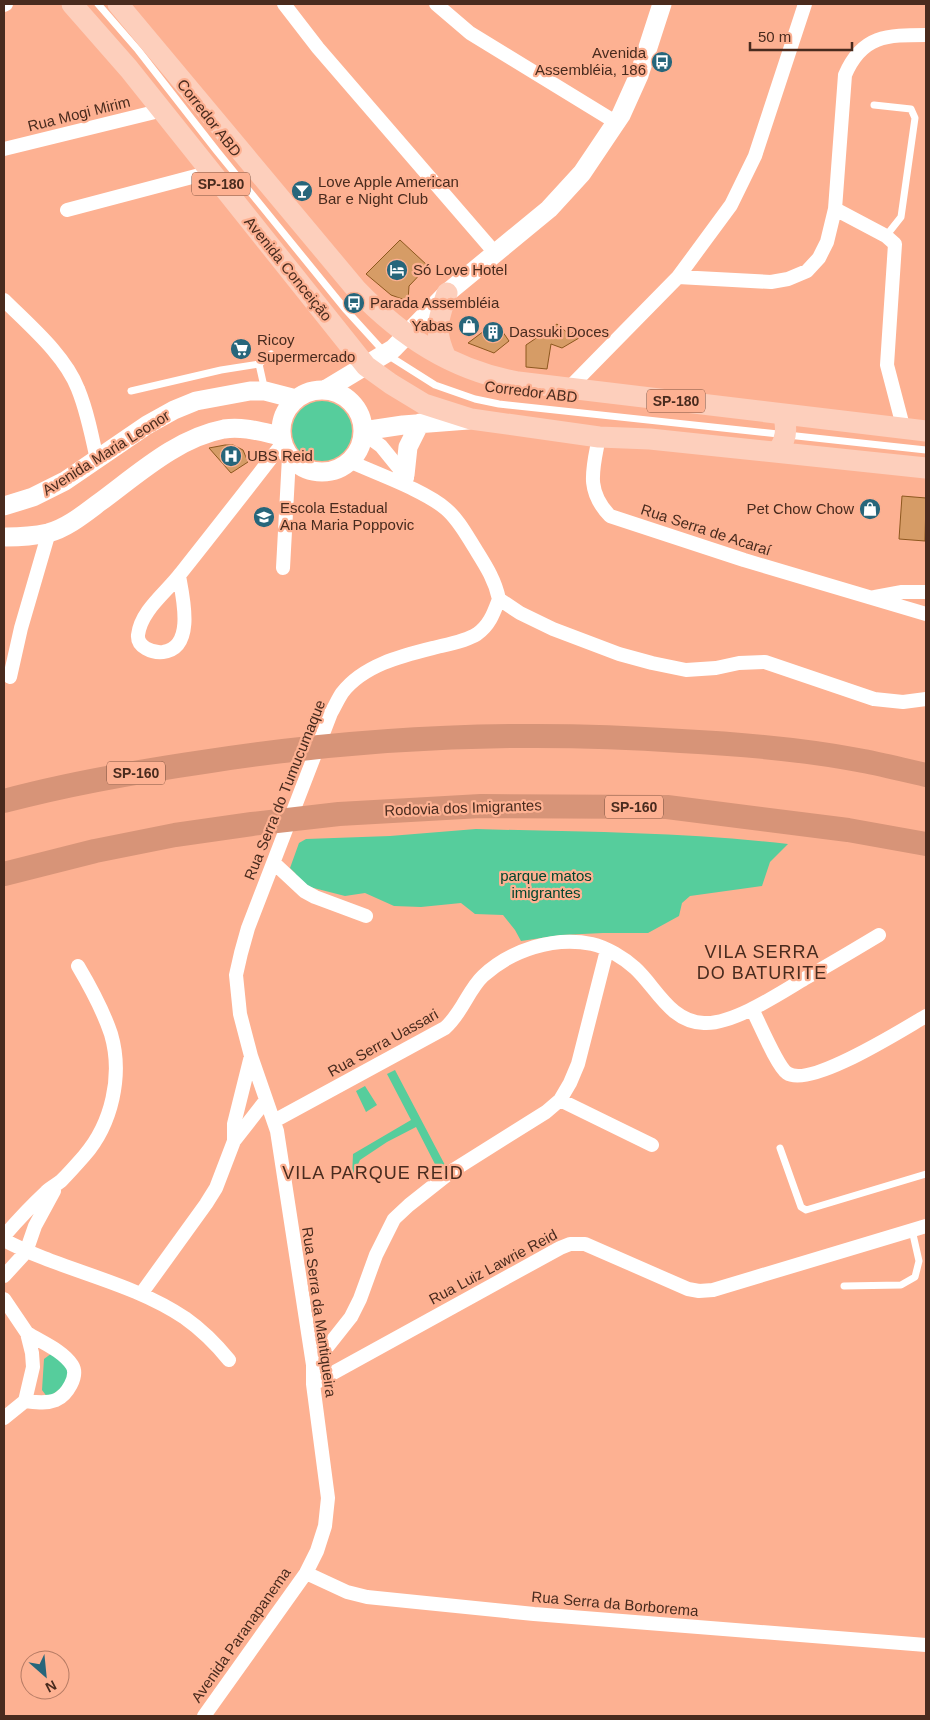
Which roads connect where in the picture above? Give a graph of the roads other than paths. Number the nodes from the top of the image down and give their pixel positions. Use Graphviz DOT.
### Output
graph roads {
  1 [pos="72,4"];
  2 [pos="98,4"];
  3 [pos="118,4"];
  4 [pos="284,4"];
  5 [pos="436,4"];
  6 [pos="662,4"];
  7 [pos="805,4"];
  8 [pos="926,35"];
  9 [pos="874,105"];
  10 [pos="162,110"];
  11 [pos="617,123"];
  12 [pos="4,149"];
  13 [pos="211,172"];
  14 [pos="835,209"];
  15 [pos="67,210"];
  16 [pos="886,236"];
  17 [pos="496,254"];
  18 [pos="678,277"];
  19 [pos="447,292"];
  20 [pos="4,300"];
  21 [pos="407,335"];
  22 [pos="271,354"];
  23 [pos="386,354"];
  24 [pos="446,358"];
  25 [pos="259,364"];
  26 [pos="366,366"];
  27 [pos="569,388"];
  28 [pos="325,390"];
  29 [pos="131,391"];
  30 [pos="265,391"];
  31 [pos="296,399"];
  32 [pos="471,419"];
  33 [pos="420,423"];
  34 [pos="904,430"];
  35 [pos="926,431"];
  36 [pos="363,432"];
  37 [pos="782,434"];
  38 [pos="599,437"];
  39 [pos="284,445"];
  40 [pos="926,450"];
  41 [pos="97,460"];
  42 [pos="349,461"];
  43 [pos="926,468"];
  44 [pos="410,483"];
  45 [pos="4,506"];
  46 [pos="4,513"];
  47 [pos="49,532"];
  48 [pos="5,538"];
  49 [pos="283,568"];
  50 [pos="179,576"];
  51 [pos="926,592"];
  52 [pos="873,598"];
  53 [pos="499,599"];
  54 [pos="926,614"];
  55 [pos="10,677"];
  56 [pos="926,699"];
  57 [pos="926,775"];
  58 [pos="4,801"];
  59 [pos="926,844"];
  60 [pos="274,863"];
  61 [pos="4,874"];
  62 [pos="366,916"];
  63 [pos="879,935"];
  64 [pos="607,950"];
  65 [pos="78,966"];
  66 [pos="752,1009"];
  67 [pos="926,1016"];
  68 [pos="252,1056"];
  69 [pos="266,1100"];
  70 [pos="560,1100"];
  71 [pos="274,1120"];
  72 [pos="234,1141"];
  73 [pos="652,1145"];
  74 [pos="780,1148"];
  75 [pos="926,1174"];
  76 [pos="60,1182"];
  77 [pos="926,1226"];
  78 [pos="912,1230"];
  79 [pos="4,1238"];
  80 [pos="26,1252"];
  81 [pos="4,1276"];
  82 [pos="844,1286"];
  83 [pos="141,1294"];
  84 [pos="4,1298"];
  85 [pos="27,1333"];
  86 [pos="229,1360"];
  87 [pos="313,1365"];
  88 [pos="313,1384"];
  89 [pos="25,1401"];
  90 [pos="4,1418"];
  91 [pos="306,1573"];
  92 [pos="926,1645"];
  93 [pos="204,1716"];
  1 -- 10 [label="main road, Avenida Conceição / SP-180"];
  2 -- 23 [label="lane, Corredor ABD"];
  3 -- 21 [label="main road, SP-180"];
  4 -- 17 [label="street"];
  5 -- 11 [label="street"];
  6 -- 11 [label="street"];
  7 -- 18 [label="street"];
  8 -- 14 [label="street"];
  9 -- 16 [label="lane"];
  10 -- 12 [label="street, Rua Mogi Mirim"];
  10 -- 13 [label="main road, Avenida Conceição / SP-180"];
  11 -- 17 [label="street"];
  13 -- 15 [label="street"];
  13 -- 26 [label="main road, Avenida Conceição / SP-180"];
  14 -- 16 [label="street"];
  14 -- 18 [label="street"];
  16 -- 34 [label="street"];
  17 -- 19 [label="street"];
  18 -- 27 [label="street"];
  19 -- 21 [label="street"];
  19 -- 24 [label="main road"];
  20 -- 41 [label="street"];
  21 -- 23 [label="street"];
  21 -- 24 [label="main road, SP-180"];
  22 -- 25 [label="lane"];
  23 -- 26 [label="street"];
  23 -- 37 [label="lane, Corredor ABD"];
  24 -- 27 [label="main road, SP-180"];
  25 -- 29 [label="lane"];
  25 -- 30 [label="lane"];
  26 -- 28 [label="street"];
  26 -- 32 [label="main road, Avenida Conceição / SP-180"];
  27 -- 37 [label="main road, SP-180"];
  28 -- 31 [label="street"];
  28 -- 36 [label="street"];
  30 -- 31 [label="street, Avenida Maria Leonor"];
  30 -- 41 [label="street, Avenida Maria Leonor"];
  31 -- 39 [label="street"];
  32 -- 33 [label="street"];
  32 -- 38 [label="main road, Avenida Conceição / SP-180"];
  33 -- 36 [label="street"];
  33 -- 44 [label="street"];
  34 -- 35 [label="main road, SP-180"];
  34 -- 37 [label="main road, SP-180"];
  36 -- 42 [label="street"];
  36 -- 44 [label="street"];
  37 -- 38 [label="main road, SP-180"];
  37 -- 40 [label="lane, Corredor ABD"];
  37 -- 43 [label="main road, SP-180"];
  38 -- 52 [label="street, Rua Serra de Acaraí"];
  39 -- 42 [label="street"];
  39 -- 47 [label="street"];
  39 -- 49 [label="street"];
  39 -- 50 [label="street"];
  41 -- 45 [label="street, Avenida Maria Leonor"];
  42 -- 44 [label="street"];
  44 -- 53 [label="street"];
  46 -- 48 [label="street"];
  47 -- 48 [label="street"];
  47 -- 55 [label="street"];
  50 -- 50 [label="street"];
  51 -- 52 [label="street, Rua Serra de Acaraí"];
  52 -- 54 [label="street, Rua Serra de Acaraí"];
  53 -- 56 [label="street"];
  53 -- 60 [label="street, Rua Serra do Tumucumaque"];
  57 -- 58 [label="highway, SP-160"];
  59 -- 61 [label="highway, Rodovia dos Imigrantes / SP-160"];
  60 -- 62 [label="street"];
  60 -- 68 [label="street, Rua Serra do Tumucumaque"];
  63 -- 66 [label="street, Rua Serra Uassari"];
  64 -- 66 [label="street, Rua Serra Uassari"];
  64 -- 70 [label="street"];
  64 -- 71 [label="street, Rua Serra Uassari"];
  65 -- 76 [label="street"];
  66 -- 67 [label="street"];
  68 -- 69 [label="street, Rua Serra da Mantiqueira"];
  68 -- 72 [label="street"];
  69 -- 71 [label="street, Rua Serra da Mantiqueira"];
  69 -- 72 [label="street"];
  70 -- 73 [label="street"];
  70 -- 87 [label="street"];
  71 -- 87 [label="street, Rua Serra da Mantiqueira"];
  72 -- 83 [label="street"];
  74 -- 75 [label="lane"];
  76 -- 79 [label="street"];
  76 -- 80 [label="street"];
  77 -- 78 [label="street, Rua Luiz Lawrie Reid"];
  78 -- 82 [label="lane"];
  78 -- 88 [label="street, Rua Luiz Lawrie Reid"];
  79 -- 80 [label="street"];
  80 -- 81 [label="street"];
  80 -- 83 [label="street"];
  83 -- 86 [label="street"];
  84 -- 85 [label="street"];
  85 -- 89 [label="street"];
  85 -- 89 [label="street"];
  87 -- 88 [label="street, Rua Serra da Mantiqueira"];
  88 -- 91 [label="street, Rua Serra da Mantiqueira"];
  89 -- 90 [label="street"];
  91 -- 92 [label="street, Rua Serra da Borborema"];
  91 -- 93 [label="street, Avenida Paranapanema"];
}
